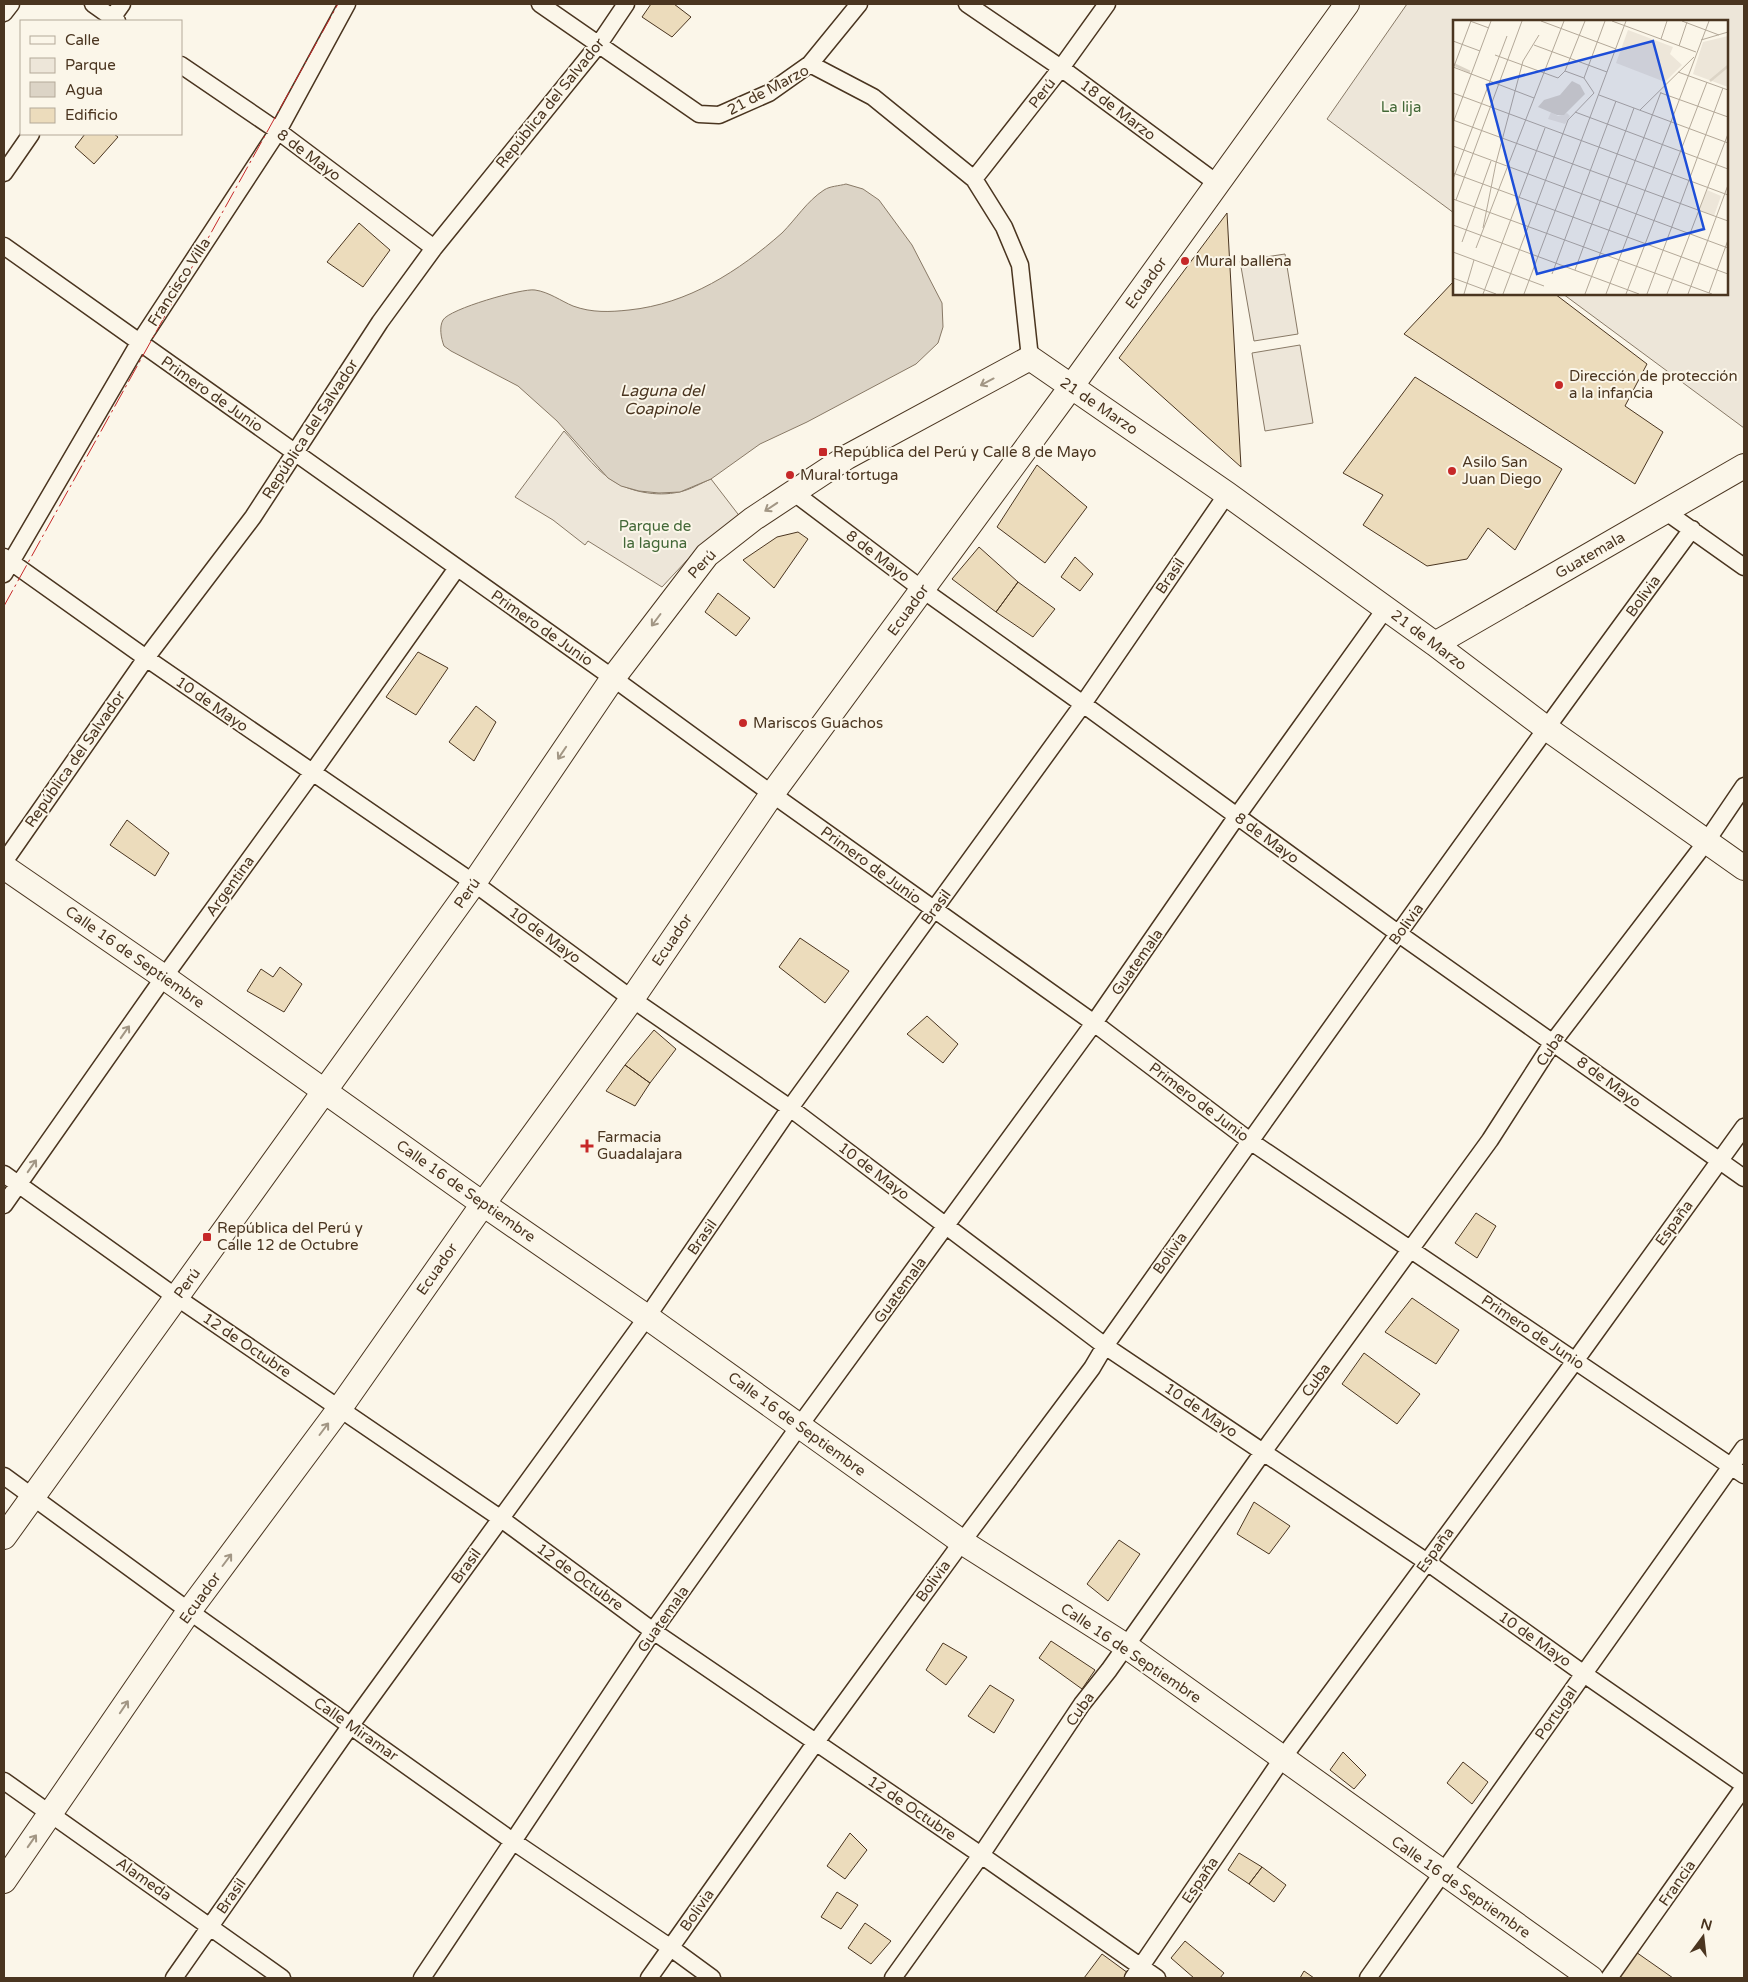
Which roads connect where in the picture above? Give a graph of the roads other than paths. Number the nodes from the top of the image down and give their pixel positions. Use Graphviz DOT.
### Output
graph roads {
  1 [pos="11,4"];
  2 [pos="93,4"];
  3 [pos="122,4"];
  4 [pos="348,4"];
  5 [pos="540,4"];
  6 [pos="626,4"];
  7 [pos="859,4"];
  8 [pos="967,4"];
  9 [pos="1107,4"];
  10 [pos="1347,4"];
  11 [pos="4,13"];
  12 [pos="113,20"];
  13 [pos="599,44"];
  14 [pos="810,64"];
  15 [pos="182,66"];
  16 [pos="1061,68"];
  17 [pos="278,131"];
  18 [pos="30,135"];
  19 [pos="4,172"];
  20 [pos="974,180"];
  21 [pos="1218,184"];
  22 [pos="4,246"];
  23 [pos="434,248"];
  24 [pos="139,342"];
  25 [pos="1030,358"];
  26 [pos="1071,387"];
  27 [pos="295,452"];
  28 [pos="1744,466"];
  29 [pos="794,492"];
  30 [pos="1227,494"];
  31 [pos="1665,511"];
  32 [pos="1692,529"];
  33 [pos="6,564"];
  34 [pos="1744,567"];
  35 [pos="457,568"];
  36 [pos="923,590"];
  37 [pos="1386,608"];
  38 [pos="1435,644"];
  39 [pos="146,658"];
  40 [pos="613,678"];
  41 [pos="1083,704"];
  42 [pos="1546,728"];
  43 [pos="312,773"];
  44 [pos="1744,786"];
  45 [pos="772,794"];
  46 [pos="1238,816"];
  47 [pos="1706,842"];
  48 [pos="4,862"];
  49 [pos="4,867"];
  50 [pos="1744,868"];
  51 [pos="474,883"];
  52 [pos="934,910"];
  53 [pos="1398,934"];
  54 [pos="164,977"];
  55 [pos="632,999"];
  56 [pos="1094,1024"];
  57 [pos="1553,1042"];
  58 [pos="324,1090"];
  59 [pos="790,1108"];
  60 [pos="1744,1127"];
  61 [pos="1250,1140"];
  62 [pos="1719,1161"];
  63 [pos="4,1174"];
  64 [pos="1744,1178"];
  65 [pos="19,1185"];
  66 [pos="483,1204"];
  67 [pos="4,1205"];
  68 [pos="948,1226"];
  69 [pos="1412,1249"];
  70 [pos="176,1297"];
  71 [pos="646,1317"];
  72 [pos="1105,1346"];
  73 [pos="1575,1360"];
  74 [pos="340,1408"];
  75 [pos="800,1425"];
  76 [pos="1744,1448"];
  77 [pos="1263,1452"];
  78 [pos="1738,1470"];
  79 [pos="4,1476"];
  80 [pos="32,1496"];
  81 [pos="500,1518"];
  82 [pos="4,1537"];
  83 [pos="962,1542"];
  84 [pos="1426,1562"];
  85 [pos="189,1612"];
  86 [pos="653,1631"];
  87 [pos="1126,1646"];
  88 [pos="1584,1674"];
  89 [pos="351,1725"];
  90 [pos="816,1742"];
  91 [pos="1282,1759"];
  92 [pos="4,1781"];
  93 [pos="1744,1786"];
  94 [pos="51,1814"];
  95 [pos="514,1842"];
  96 [pos="981,1855"];
  97 [pos="1443,1874"];
  98 [pos="4,1880"];
  99 [pos="210,1926"];
  100 [pos="671,1948"];
  101 [pos="1137,1973"];
  102 [pos="174,1978"];
  103 [pos="282,1978"];
  104 [pos="422,1978"];
  105 [pos="649,1978"];
  106 [pos="712,1978"];
  107 [pos="893,1978"];
  108 [pos="1157,1978"];
  109 [pos="1368,1978"];
  110 [pos="1591,1978"];
  111 [pos="1609,1978"];
  1 -- 11 [label="street"];
  2 -- 12 [label="street"];
  3 -- 12 [label="street"];
  4 -- 17 [label="street, Francisco Villa"];
  5 -- 13 [label="street, 21 de Marzo"];
  6 -- 13 [label="street, República del Salvador"];
  7 -- 14 [label="street"];
  8 -- 16 [label="street, 18 de Marzo"];
  9 -- 16 [label="street, Perú"];
  10 -- 21 [label="street, Ecuador"];
  13 -- 14 [label="street, 21 de Marzo"];
  13 -- 23 [label="street, República del Salvador"];
  14 -- 20 [label="street, 21 de Marzo"];
  15 -- 17 [label="street, 8 de Mayo"];
  16 -- 20 [label="street, Perú"];
  16 -- 21 [label="street, 18 de Marzo"];
  17 -- 23 [label="street, 8 de Mayo"];
  17 -- 24 [label="street, Francisco Villa"];
  18 -- 19 [label="street"];
  20 -- 25 [label="street, 21 de Marzo"];
  21 -- 26 [label="street, Ecuador"];
  22 -- 24 [label="street, Primero de Junio"];
  23 -- 27 [label="street, República del Salvador"];
  24 -- 27 [label="street, Primero de Junio"];
  24 -- 33 [label="street, Francisco Villa"];
  25 -- 26 [label="street, 21 de Marzo"];
  25 -- 29 [label="street, Perú, one-way"];
  26 -- 30 [label="street, 21 de Marzo"];
  26 -- 36 [label="street, Ecuador"];
  27 -- 35 [label="street, Primero de Junio"];
  27 -- 39 [label="street, República del Salvador"];
  28 -- 31 [label="street, Guatemala"];
  29 -- 36 [label="street, 8 de Mayo"];
  29 -- 40 [label="street, Perú, one-way"];
  30 -- 37 [label="street, 21 de Marzo"];
  30 -- 41 [label="street, Brasil"];
  31 -- 32 [label="street"];
  31 -- 38 [label="street, Guatemala"];
  32 -- 34 [label="street"];
  32 -- 42 [label="street, Bolivia"];
  33 -- 39 [label="street, 10 de Mayo"];
  35 -- 40 [label="street, Primero de Junio"];
  35 -- 43 [label="street, Argentina"];
  36 -- 41 [label="street, 8 de Mayo"];
  36 -- 45 [label="street, Ecuador"];
  37 -- 38 [label="street, 21 de Marzo"];
  37 -- 46 [label="street, Guatemala"];
  38 -- 42 [label="street, 21 de Marzo"];
  39 -- 43 [label="street, 10 de Mayo"];
  39 -- 48 [label="street, República del Salvador"];
  40 -- 45 [label="street, Primero de Junio"];
  40 -- 51 [label="street, Perú, one-way"];
  41 -- 46 [label="street, 8 de Mayo"];
  41 -- 52 [label="street, Brasil"];
  42 -- 47 [label="street, 21 de Marzo"];
  42 -- 53 [label="street, Bolivia"];
  43 -- 51 [label="street, 10 de Mayo"];
  43 -- 54 [label="street, Argentina"];
  44 -- 47 [label="street, Cuba"];
  45 -- 52 [label="street, Primero de Junio"];
  45 -- 55 [label="street, Ecuador"];
  46 -- 53 [label="street, 8 de Mayo"];
  46 -- 56 [label="street, Guatemala"];
  47 -- 50 [label="street, 21 de Marzo"];
  47 -- 57 [label="street, Cuba"];
  49 -- 54 [label="street, Calle 16 de Septiembre"];
  51 -- 55 [label="street, 10 de Mayo"];
  51 -- 58 [label="street, Perú"];
  52 -- 56 [label="street, Primero de Junio"];
  52 -- 59 [label="street, Brasil"];
  53 -- 57 [label="street, 8 de Mayo"];
  53 -- 61 [label="street, Bolivia"];
  54 -- 58 [label="street, Calle 16 de Septiembre"];
  65 -- 54 [label="street, Argentina, one-way"];
  55 -- 59 [label="street, 10 de Mayo"];
  55 -- 66 [label="street, Ecuador"];
  56 -- 61 [label="street, Primero de Junio"];
  56 -- 68 [label="street, Guatemala"];
  57 -- 62 [label="street, 8 de Mayo"];
  57 -- 69 [label="street, Cuba"];
  58 -- 66 [label="street, Calle 16 de Septiembre"];
  58 -- 70 [label="street, Perú"];
  59 -- 68 [label="street, 10 de Mayo"];
  59 -- 71 [label="street, Brasil"];
  60 -- 62 [label="street, España"];
  61 -- 69 [label="street, Primero de Junio"];
  61 -- 72 [label="street, Bolivia"];
  62 -- 64 [label="street, 8 de Mayo"];
  62 -- 73 [label="street, España"];
  63 -- 65 [label="street, 12 de Octubre"];
  65 -- 67 [label="street, Argentina"];
  65 -- 70 [label="street, 12 de Octubre"];
  66 -- 71 [label="street, Calle 16 de Septiembre"];
  66 -- 74 [label="street, Ecuador"];
  68 -- 72 [label="street, 10 de Mayo"];
  68 -- 75 [label="street, Guatemala"];
  69 -- 73 [label="street, Primero de Junio"];
  69 -- 77 [label="street, Cuba"];
  70 -- 74 [label="street, 12 de Octubre"];
  70 -- 80 [label="street, Perú"];
  71 -- 75 [label="street, Calle 16 de Septiembre"];
  71 -- 81 [label="street, Brasil"];
  72 -- 77 [label="street, 10 de Mayo"];
  72 -- 83 [label="street, Bolivia"];
  73 -- 78 [label="street, Primero de Junio"];
  73 -- 84 [label="street, España"];
  74 -- 81 [label="street, 12 de Octubre"];
  85 -- 74 [label="street, Ecuador, one-way"];
  75 -- 83 [label="street, Calle 16 de Septiembre"];
  75 -- 86 [label="street, Guatemala"];
  76 -- 78 [label="street, Portugal"];
  77 -- 84 [label="street, 10 de Mayo"];
  77 -- 87 [label="street, Cuba"];
  78 -- 88 [label="street, Portugal"];
  79 -- 80 [label="street, Calle Miramar"];
  80 -- 82 [label="street, Perú"];
  80 -- 85 [label="street, Calle Miramar"];
  81 -- 86 [label="street, 12 de Octubre"];
  81 -- 89 [label="street, Brasil"];
  83 -- 87 [label="street, Calle 16 de Septiembre"];
  83 -- 90 [label="street, Bolivia"];
  84 -- 88 [label="street, 10 de Mayo"];
  84 -- 91 [label="street, España"];
  85 -- 89 [label="street, Calle Miramar"];
  94 -- 85 [label="street, Ecuador, one-way"];
  86 -- 90 [label="street, 12 de Octubre"];
  86 -- 95 [label="street, Guatemala"];
  87 -- 91 [label="street, Calle 16 de Septiembre"];
  87 -- 96 [label="street, Cuba"];
  88 -- 93 [label="street, 10 de Mayo"];
  88 -- 97 [label="street, Portugal"];
  89 -- 95 [label="street, Calle Miramar"];
  89 -- 99 [label="street, Brasil"];
  90 -- 96 [label="street, 12 de Octubre"];
  90 -- 100 [label="street, Bolivia"];
  91 -- 97 [label="street, Calle 16 de Septiembre"];
  91 -- 101 [label="street, España"];
  92 -- 94 [label="street, Alameda"];
  93 -- 111 [label="street, Francia"];
  98 -- 94 [label="street, Ecuador, one-way"];
  94 -- 99 [label="street, Alameda"];
  95 -- 100 [label="street, Calle Miramar"];
  95 -- 104 [label="street, Guatemala"];
  96 -- 101 [label="street, 12 de Octubre"];
  96 -- 107 [label="street, Cuba"];
  97 -- 109 [label="street, Portugal"];
  97 -- 110 [label="street, Calle 16 de Septiembre"];
  99 -- 102 [label="street, Brasil"];
  99 -- 103 [label="street, Alameda"];
  100 -- 105 [label="street, Bolivia"];
  100 -- 106 [label="street, Calle Miramar"];
  101 -- 108 [label="street, 12 de Octubre"];
}
